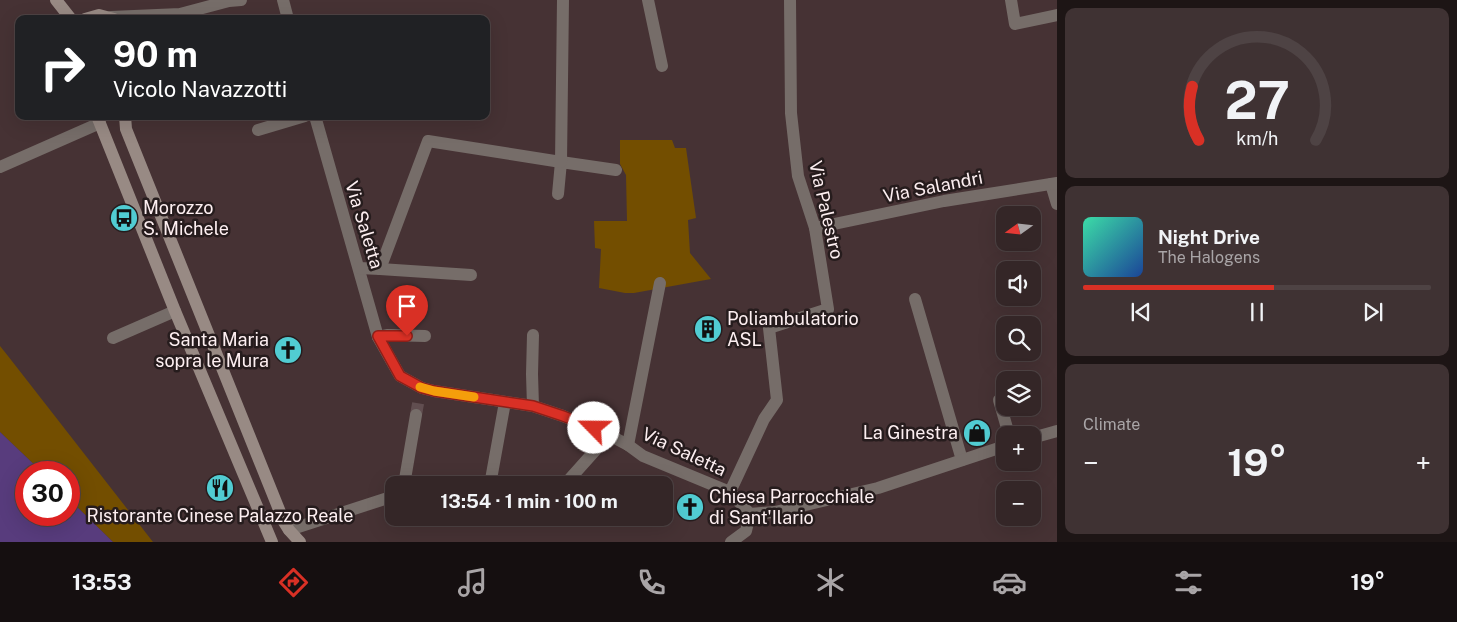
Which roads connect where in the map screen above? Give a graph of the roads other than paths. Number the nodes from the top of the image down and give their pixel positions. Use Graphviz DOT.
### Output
graph roads {
  1 [pos="56,0"];
  2 [pos="233,0"];
  3 [pos="283,0"];
  4 [pos="564,0"];
  5 [pos="648,0"];
  6 [pos="790,0"];
  7 [pos="1011,0"];
  8 [pos="68,15"];
  9 [pos="180,15"];
  10 [pos="287,15"];
  11 [pos="1057,15"];
  12 [pos="662,66"];
  13 [pos="98,120"];
  14 [pos="125,120"];
  15 [pos="292,120"];
  16 [pos="316,120"];
  17 [pos="258,130"];
  18 [pos="561,162"];
  19 [pos="0,167"];
  20 [pos="616,170"];
  21 [pos="1054,183"];
  22 [pos="558,194"];
  23 [pos="1057,204"];
  24 [pos="815,228"];
  25 [pos="359,268"];
  26 [pos="380,268"];
  27 [pos="471,275"];
  28 [pos="660,283"];
  29 [pos="915,299"];
  30 [pos="175,311"];
  31 [pos="533,335"];
  32 [pos="378,336"];
  33 [pos="426,336"];
  34 [pos="114,338"];
  35 [pos="505,402"];
  36 [pos="533,406"];
  37 [pos="416,415"];
  38 [pos="1057,431"];
  39 [pos="609,435"];
  40 [pos="1041,435"];
  41 [pos="628,445"];
  42 [pos="996,449"];
  43 [pos="962,460"];
  44 [pos="406,476"];
  45 [pos="492,476"];
  46 [pos="572,476"];
  47 [pos="730,492"];
  48 [pos="385,499"];
  49 [pos="750,514"];
  50 [pos="289,530"];
  51 [pos="748,536"];
  52 [pos="272,542"];
  53 [pos="300,542"];
  54 [pos="731,542"];
  1 -- 8 [label="main road"];
  2 -- 9 [label="street"];
  3 -- 10 [label="street"];
  4 -- 18 [label="street"];
  5 -- 12 [label="street"];
  6 -- 24 [label="street, Via Palestro"];
  7 -- 11 [label="street"];
  13 -- 19 [label="street"];
  13 -- 30 [label="main road"];
  14 -- 50 [label="main road"];
  15 -- 17 [label="street"];
  16 -- 25 [label="street, Via Saletta"];
  18 -- 20 [label="street"];
  18 -- 22 [label="street"];
  18 -- 26 [label="street"];
  21 -- 23 [label="street"];
  21 -- 24 [label="street, Via Salandri"];
  24 -- 47 [label="street, Via Palestro"];
  25 -- 26 [label="street"];
  25 -- 32 [label="street, Via Saletta"];
  26 -- 27 [label="street"];
  28 -- 41 [label="street"];
  29 -- 43 [label="street"];
  30 -- 34 [label="street"];
  30 -- 52 [label="main road"];
  31 -- 36 [label="street"];
  32 -- 33 [label="street"];
  32 -- 35 [label="street, Via Saletta"];
  35 -- 36 [label="street, Via Saletta"];
  35 -- 45 [label="street"];
  36 -- 39 [label="street, Via Saletta"];
  37 -- 44 [label="street"];
  38 -- 40 [label="street"];
  39 -- 41 [label="street, Via Saletta"];
  39 -- 46 [label="street"];
  41 -- 47 [label="street, Via Saletta"];
  42 -- 43 [label="street"];
  43 -- 49 [label="street"];
  47 -- 49 [label="street, Via Saletta"];
  48 -- 50 [label="street"];
  49 -- 51 [label="street"];
  50 -- 53 [label="main road"];
  51 -- 54 [label="street"];
}
